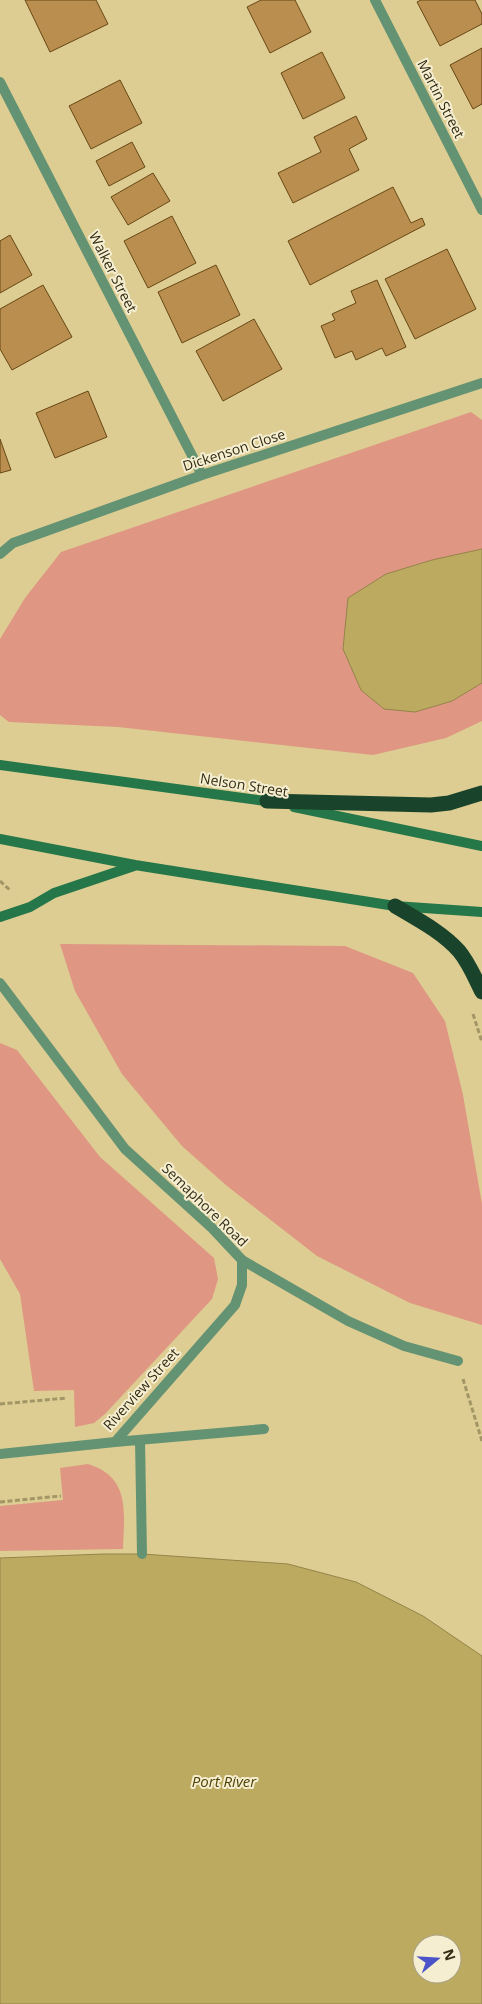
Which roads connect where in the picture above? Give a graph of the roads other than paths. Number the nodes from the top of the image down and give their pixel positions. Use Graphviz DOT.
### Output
graph roads {
  1 [pos="375,0"];
  2 [pos="0,82"];
  3 [pos="482,210"];
  4 [pos="482,384"];
  5 [pos="202,475"];
  6 [pos="0,554"];
  7 [pos="0,765"];
  8 [pos="482,793"];
  9 [pos="267,801"];
  10 [pos="0,839"];
  11 [pos="482,846"];
  12 [pos="135,865"];
  13 [pos="395,906"];
  14 [pos="482,912"];
  15 [pos="0,917"];
  16 [pos="0,983"];
  17 [pos="482,992"];
  18 [pos="242,1260"];
  19 [pos="458,1362"];
  20 [pos="264,1428"];
  21 [pos="140,1440"];
  22 [pos="115,1442"];
  23 [pos="0,1454"];
  24 [pos="142,1554"];
  1 -- 3 [label="street, Martin Street"];
  2 -- 5 [label="street, Walker Street"];
  4 -- 5 [label="street, Dickenson Close"];
  5 -- 6 [label="street, Dickenson Close"];
  7 -- 9 [label="main road, Nelson Street"];
  8 -- 9 [label="highway"];
  9 -- 11 [label="main road, Nelson Street"];
  10 -- 12 [label="main road"];
  12 -- 13 [label="main road"];
  12 -- 15 [label="main road"];
  13 -- 14 [label="main road"];
  13 -- 17 [label="highway"];
  16 -- 18 [label="street, Semaphore Road"];
  18 -- 19 [label="street, Semaphore Road"];
  18 -- 22 [label="street, Riverview Street"];
  20 -- 21 [label="street"];
  21 -- 22 [label="street"];
  21 -- 24 [label="street"];
  22 -- 23 [label="street, Riverview Street"];
}
